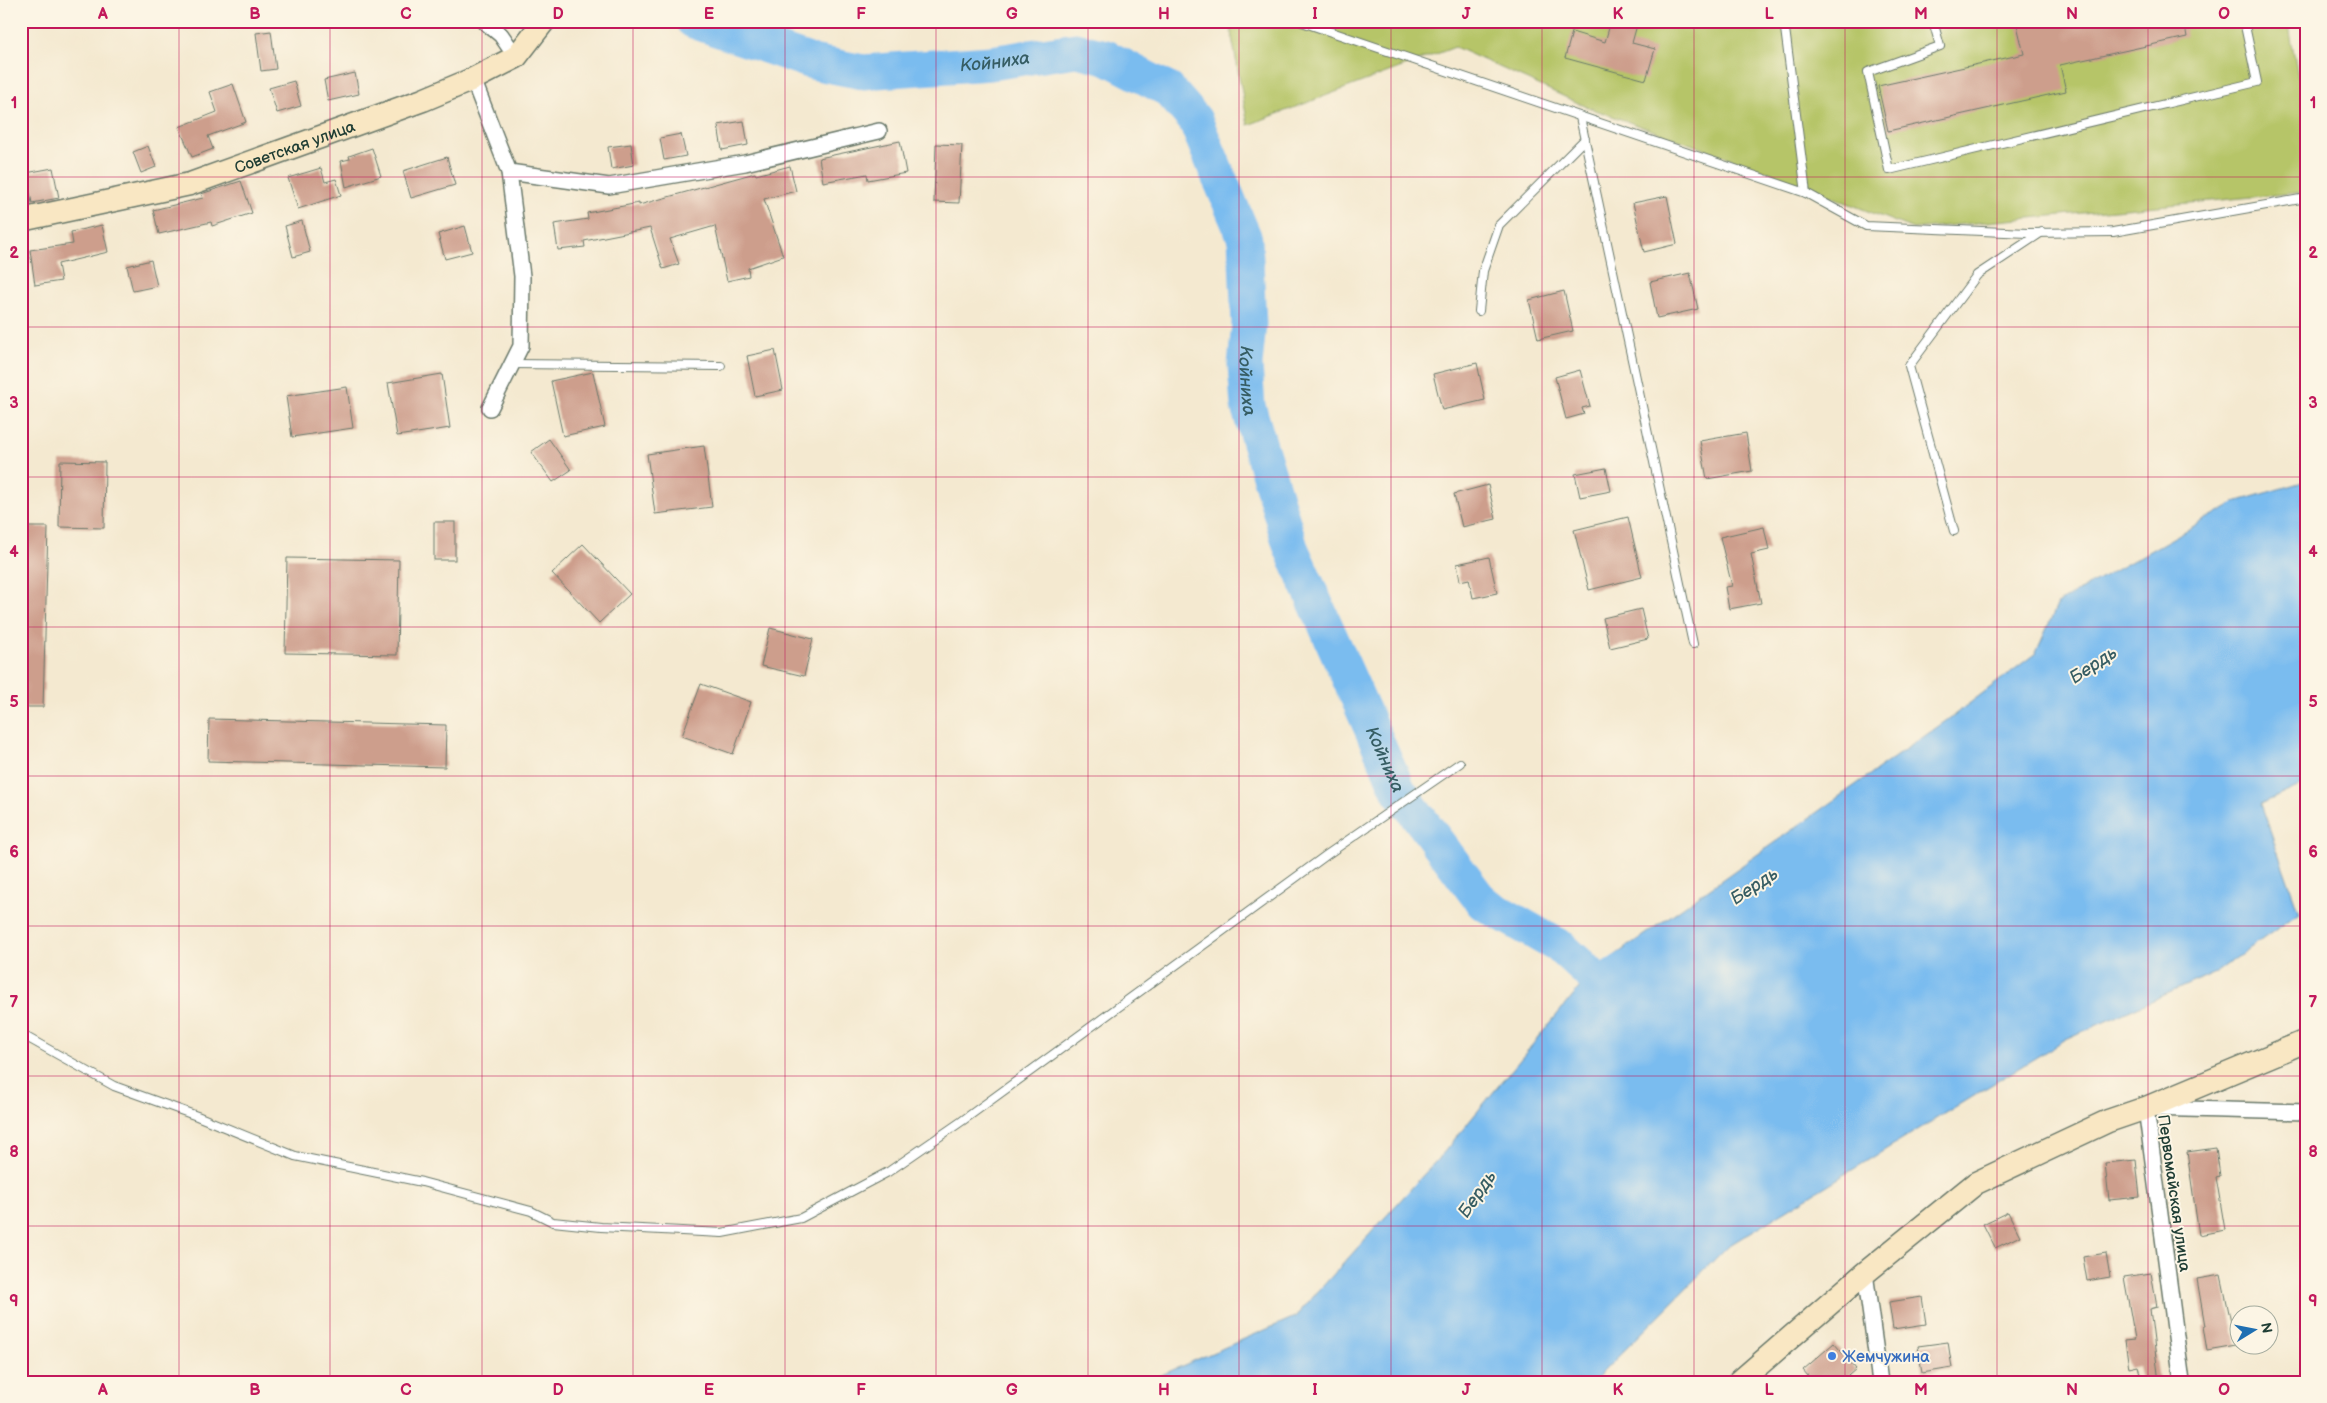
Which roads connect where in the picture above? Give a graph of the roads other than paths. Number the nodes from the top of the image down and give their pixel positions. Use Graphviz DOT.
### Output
graph roads {
  1 [pos="484,21"];
  2 [pos="1298,21"];
  3 [pos="1784,21"];
  4 [pos="1933,21"];
  5 [pos="2244,21"];
  6 [pos="543,22"];
  7 [pos="516,57"];
  8 [pos="473,79"];
  9 [pos="1580,116"];
  10 [pos="879,131"];
  11 [pos="1585,139"];
  12 [pos="509,172"];
  13 [pos="1806,193"];
  14 [pos="2306,198"];
  15 [pos="21,220"];
  16 [pos="2042,232"];
  17 [pos="1479,311"];
  18 [pos="512,364"];
  19 [pos="721,366"];
  20 [pos="490,408"];
  21 [pos="1954,532"];
  22 [pos="1693,644"];
  23 [pos="1460,763"];
  24 [pos="21,1034"];
  25 [pos="2306,1041"];
  26 [pos="2146,1108"];
  27 [pos="2306,1112"];
  28 [pos="1865,1274"];
  29 [pos="1739,1382"];
  30 [pos="1880,1382"];
  31 [pos="2182,1382"];
  1 -- 7 [label="street"];
  2 -- 9 [label="lane"];
  3 -- 13 [label="lane"];
  4 -- 5 [label="lane"];
  6 -- 7 [label="street, Советская улица"];
  7 -- 8 [label="street, Советская улица"];
  8 -- 12 [label="street"];
  8 -- 15 [label="street, Советская улица"];
  9 -- 11 [label="lane"];
  9 -- 13 [label="lane"];
  10 -- 12 [label="street"];
  11 -- 17 [label="lane"];
  11 -- 22 [label="lane"];
  12 -- 18 [label="street"];
  13 -- 16 [label="lane"];
  14 -- 16 [label="lane"];
  16 -- 21 [label="lane"];
  18 -- 19 [label="lane"];
  18 -- 20 [label="street"];
  23 -- 24 [label="lane"];
  25 -- 26 [label="street"];
  26 -- 27 [label="street, Первомайская улица"];
  26 -- 28 [label="street"];
  26 -- 31 [label="street, Первомайская улица"];
  28 -- 29 [label="street"];
  28 -- 30 [label="street"];
}
